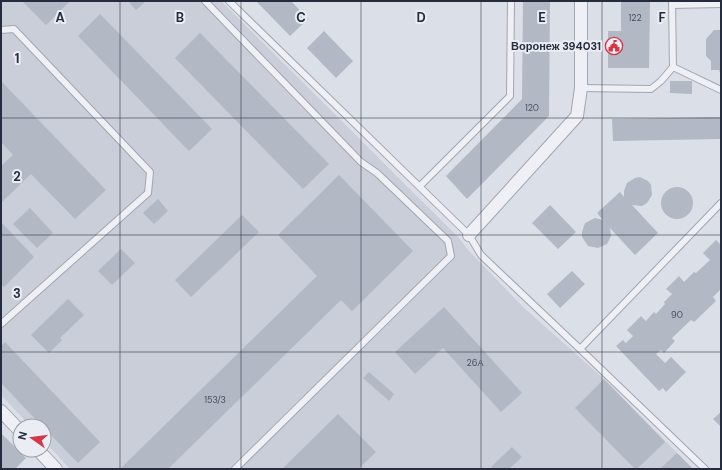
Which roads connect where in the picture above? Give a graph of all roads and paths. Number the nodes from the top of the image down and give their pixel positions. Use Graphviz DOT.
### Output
graph roads {
  1 [pos="205,1"];
  2 [pos="229,1"];
  3 [pos="511,1"];
  4 [pos="581,1"];
  5 [pos="672,3"];
  6 [pos="721,4"];
  7 [pos="1,30"];
  8 [pos="674,67"];
  9 [pos="581,88"];
  10 [pos="721,90"];
  11 [pos="420,186"];
  12 [pos="721,203"];
  13 [pos="469,235"];
  14 [pos="1,324"];
  15 [pos="580,349"];
  16 [pos="1,411"];
  17 [pos="12,423"];
  18 [pos="46,458"];
  19 [pos="56,469"];
  20 [pos="235,469"];
  21 [pos="705,469"];
  1 -- 20 [label="lane"];
  2 -- 11 [label="lane"];
  3 -- 11 [label="lane"];
  4 -- 9 [label="street"];
  5 -- 6 [label="lane"];
  5 -- 8 [label="lane"];
  7 -- 14 [label="lane"];
  8 -- 9 [label="lane"];
  8 -- 10 [label="lane"];
  9 -- 13 [label="street"];
  11 -- 13 [label="lane"];
  12 -- 15 [label="lane"];
  13 -- 15 [label="lane"];
  15 -- 21 [label="lane"];
  16 -- 17 [label="street"];
  18 -- 19 [label="street"];
}
